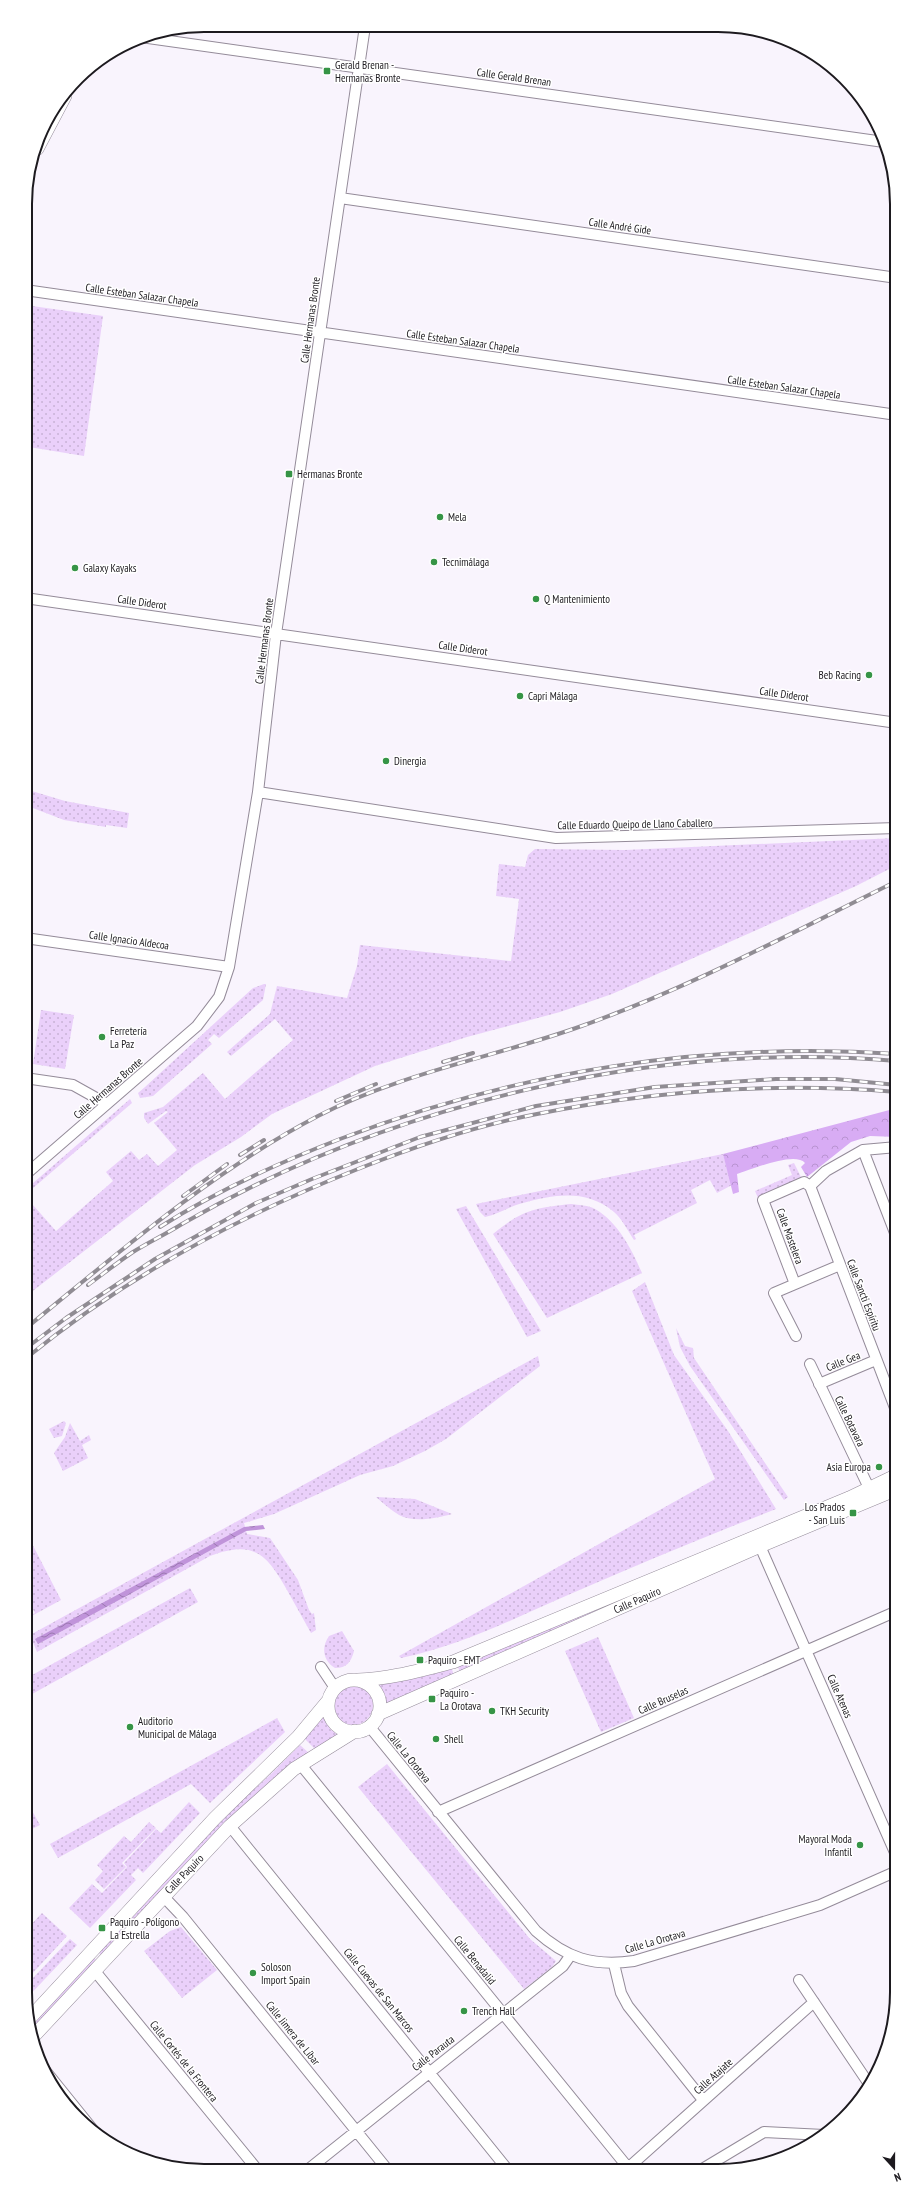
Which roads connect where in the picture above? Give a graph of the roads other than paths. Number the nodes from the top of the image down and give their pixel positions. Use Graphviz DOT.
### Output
graph roads {
  1 [pos="364,32"];
  2 [pos="153,40"];
  3 [pos="359,68"];
  4 [pos="878,141"];
  5 [pos="340,198"];
  6 [pos="890,277"];
  7 [pos="32,291"];
  8 [pos="320,333"];
  9 [pos="890,414"];
  10 [pos="32,599"];
  11 [pos="276,634"];
  12 [pos="890,722"];
  13 [pos="258,792"];
  14 [pos="890,828"];
  15 [pos="32,939"];
  16 [pos="229,967"];
  17 [pos="32,1079"];
  18 [pos="107,1104"];
  19 [pos="890,1148"];
  20 [pos="863,1150"];
  21 [pos="32,1169"];
  22 [pos="810,1186"];
  23 [pos="890,1220"];
  24 [pos="840,1265"];
  25 [pos="795,1284"];
  26 [pos="796,1336"];
  27 [pos="876,1360"];
  28 [pos="810,1364"];
  29 [pos="819,1384"];
  30 [pos="890,1395"];
  31 [pos="890,1478"];
  32 [pos="883,1482"];
  33 [pos="890,1484"];
  34 [pos="869,1488"];
  35 [pos="890,1492"];
  36 [pos="760,1546"];
  37 [pos="890,1614"];
  38 [pos="806,1650"];
  39 [pos="321,1667"];
  40 [pos="358,1680"];
  41 [pos="335,1688"];
  42 [pos="328,1701"];
  43 [pos="378,1714"];
  44 [pos="369,1726"];
  45 [pos="355,1731"];
  46 [pos="301,1765"];
  47 [pos="438,1812"];
  48 [pos="230,1826"];
  49 [pos="890,1841"];
  50 [pos="890,1874"];
  51 [pos="163,1896"];
  52 [pos="570,1956"];
  53 [pos="614,1964"];
  54 [pos="94,1970"];
  55 [pos="798,1980"];
  56 [pos="814,2002"];
  57 [pos="33,2014"];
  58 [pos="503,2014"];
  59 [pos="37,2033"];
  60 [pos="429,2072"];
  61 [pos="866,2080"];
  62 [pos="703,2100"];
  63 [pos="357,2131"];
  64 [pos="815,2135"];
  65 [pos="253,2164"];
  66 [pos="315,2164"];
  67 [pos="383,2164"];
  68 [pos="503,2164"];
  69 [pos="625,2164"];
  70 [pos="634,2164"];
  71 [pos="711,2164"];
  1 -- 3 [label="street, Calle Hermanas Bronte"];
  2 -- 3 [label="street, Calle Gerald Brenan"];
  3 -- 4 [label="street, Calle Gerald Brenan"];
  3 -- 5 [label="street, Calle Hermanas Bronte"];
  5 -- 6 [label="street, Calle André Gide"];
  5 -- 8 [label="street, Calle Hermanas Bronte"];
  7 -- 8 [label="street, Calle Esteban Salazar Chapela"];
  8 -- 9 [label="street, Calle Esteban Salazar Chapela"];
  8 -- 11 [label="street, Calle Hermanas Bronte"];
  10 -- 11 [label="street, Calle Diderot"];
  11 -- 12 [label="street, Calle Diderot"];
  11 -- 13 [label="street, Calle Hermanas Bronte"];
  13 -- 14 [label="street, Calle Eduardo Queipo de Llano Caballero"];
  13 -- 16 [label="street, Calle Hermanas Bronte"];
  15 -- 16 [label="street, Calle Ignacio Aldecoa"];
  16 -- 18 [label="street, Calle Hermanas Bronte"];
  17 -- 18 [label="street"];
  18 -- 21 [label="street, Calle Hermanas Bronte"];
  19 -- 20 [label="street"];
  20 -- 22 [label="street"];
  20 -- 23 [label="street"];
  22 -- 24 [label="street, Calle Sancti Espíritu"];
  22 -- 25 [label="street, Calle Mastelera"];
  24 -- 25 [label="street"];
  24 -- 27 [label="street, Calle Sancti Espíritu"];
  25 -- 26 [label="street"];
  27 -- 29 [label="street, Calle Gea"];
  27 -- 30 [label="street, Calle Sancti Espíritu"];
  28 -- 29 [label="street, Calle Botavara"];
  29 -- 34 [label="street, Calle Botavara"];
  31 -- 32 [label="main road, Calle Paquiro"];
  32 -- 33 [label="main road"];
  32 -- 34 [label="main road, Calle Paquiro"];
  34 -- 40 [label="main road, Calle Paquiro"];
  35 -- 36 [label="main road, Calle Paquiro"];
  36 -- 38 [label="street, Calle Atenas"];
  36 -- 43 [label="main road, Calle Paquiro"];
  37 -- 38 [label="street, Calle Bruselas"];
  38 -- 47 [label="street, Calle Bruselas"];
  38 -- 49 [label="street, Calle Atenas"];
  39 -- 41 [label="street"];
  40 -- 41 [label="main road"];
  40 -- 43 [label="main road"];
  41 -- 42 [label="main road"];
  42 -- 45 [label="main road"];
  42 -- 57 [label="main road, Calle Paquiro"];
  43 -- 44 [label="main road"];
  44 -- 45 [label="main road"];
  44 -- 47 [label="street, Calle La Orotava"];
  45 -- 46 [label="main road, Calle Paquiro"];
  46 -- 48 [label="main road, Calle Paquiro"];
  46 -- 58 [label="street, Calle Benadalid"];
  47 -- 52 [label="street, Calle La Orotava"];
  48 -- 51 [label="main road, Calle Paquiro"];
  48 -- 60 [label="street, Calle Cuevas de San Marcos"];
  50 -- 53 [label="street, Calle La Orotava"];
  51 -- 54 [label="main road, Calle Paquiro"];
  51 -- 63 [label="street, Calle Jimera de Líbar"];
  52 -- 53 [label="street, Calle La Orotava"];
  52 -- 58 [label="street, Calle Parauta"];
  53 -- 62 [label="street"];
  54 -- 59 [label="main road, Calle Paquiro"];
  54 -- 65 [label="street, Calle Cortés de la Frontera"];
  55 -- 56 [label="street"];
  56 -- 61 [label="street"];
  56 -- 62 [label="street, Calle Atajate"];
  58 -- 60 [label="street, Calle Parauta"];
  58 -- 69 [label="street, Calle Benadalid"];
  60 -- 63 [label="street, Calle Parauta"];
  60 -- 68 [label="street, Calle Cuevas de San Marcos"];
  62 -- 70 [label="street, Calle Atajate"];
  63 -- 66 [label="street, Calle Parauta"];
  63 -- 67 [label="street, Calle Jimera de Líbar"];
  64 -- 71 [label="street"];
}
